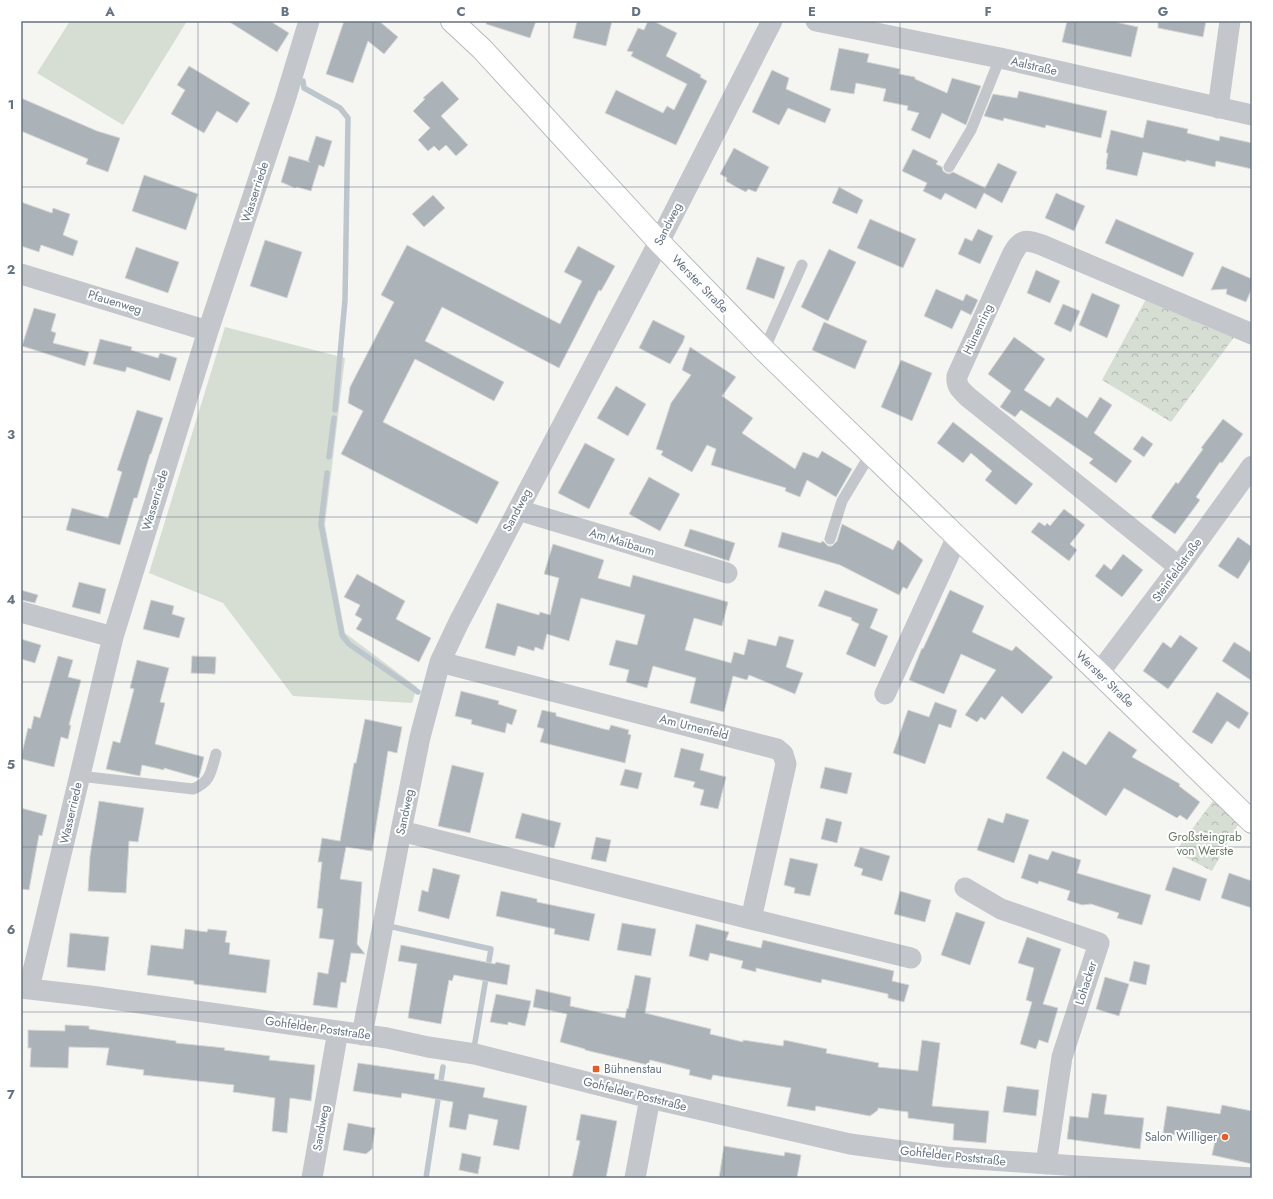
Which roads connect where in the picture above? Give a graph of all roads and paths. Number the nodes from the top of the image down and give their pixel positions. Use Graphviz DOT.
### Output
graph roads {
  1 [pos="309,21"];
  2 [pos="452,21"];
  3 [pos="772,21"];
  4 [pos="816,21"];
  5 [pos="1230,21"];
  6 [pos="1000,58"];
  7 [pos="1218,108"];
  8 [pos="1252,115"];
  9 [pos="949,167"];
  10 [pos="659,242"];
  11 [pos="802,265"];
  12 [pos="21,274"];
  13 [pos="208,331"];
  14 [pos="1252,334"];
  15 [pos="764,350"];
  16 [pos="871,453"];
  17 [pos="1252,466"];
  18 [pos="518,510"];
  19 [pos="957,538"];
  20 [pos="830,539"];
  21 [pos="1179,567"];
  22 [pos="727,573"];
  23 [pos="21,612"];
  24 [pos="113,637"];
  25 [pos="440,662"];
  26 [pos="1099,673"];
  27 [pos="885,694"];
  28 [pos="216,754"];
  29 [pos="79,776"];
  30 [pos="1252,822"];
  31 [pos="401,831"];
  32 [pos="965,888"];
  33 [pos="751,919"];
  34 [pos="911,958"];
  35 [pos="25,988"];
  36 [pos="338,1031"];
  37 [pos="362,1035"];
  38 [pos="650,1098"];
  39 [pos="1046,1164"];
  40 [pos="312,1178"];
  41 [pos="635,1178"];
  42 [pos="1252,1178"];
  1 -- 13 [label="street, Wasserriede"];
  2 -- 10 [label="main road, Werster Straße"];
  3 -- 10 [label="street, Sandweg"];
  4 -- 6 [label="street, Aalstraße"];
  5 -- 7 [label="street"];
  6 -- 7 [label="street, Aalstraße"];
  6 -- 9 [label="lane"];
  7 -- 8 [label="street, Aalstraße"];
  10 -- 15 [label="main road, Werster Straße"];
  10 -- 18 [label="street, Sandweg"];
  11 -- 15 [label="lane"];
  12 -- 13 [label="street, Pfauenweg"];
  13 -- 24 [label="street, Wasserriede"];
  14 -- 21 [label="street, Hünenring"];
  15 -- 16 [label="main road, Werster Straße"];
  16 -- 19 [label="main road, Werster Straße"];
  16 -- 20 [label="lane"];
  17 -- 21 [label="street, Steinfeldstraße"];
  18 -- 22 [label="street, Am Maibaum"];
  18 -- 25 [label="street, Sandweg"];
  19 -- 26 [label="main road, Werster Straße"];
  19 -- 27 [label="street"];
  21 -- 26 [label="street, Steinfeldstraße"];
  23 -- 24 [label="street"];
  24 -- 29 [label="street, Wasserriede"];
  25 -- 31 [label="street, Sandweg"];
  25 -- 33 [label="street, Am Urnenfeld"];
  26 -- 30 [label="main road, Werster Straße"];
  28 -- 29 [label="lane"];
  29 -- 35 [label="street, Wasserriede"];
  31 -- 33 [label="street"];
  31 -- 37 [label="street, Sandweg"];
  32 -- 39 [label="street, Lohacker"];
  33 -- 34 [label="street"];
  35 -- 36 [label="street, Gohfelder Poststraße"];
  36 -- 37 [label="street, Gohfelder Poststraße"];
  36 -- 40 [label="street, Sandweg"];
  37 -- 38 [label="street, Gohfelder Poststraße"];
  38 -- 39 [label="street, Gohfelder Poststraße"];
  38 -- 41 [label="street"];
  39 -- 42 [label="street, Gohfelder Poststraße"];
}
